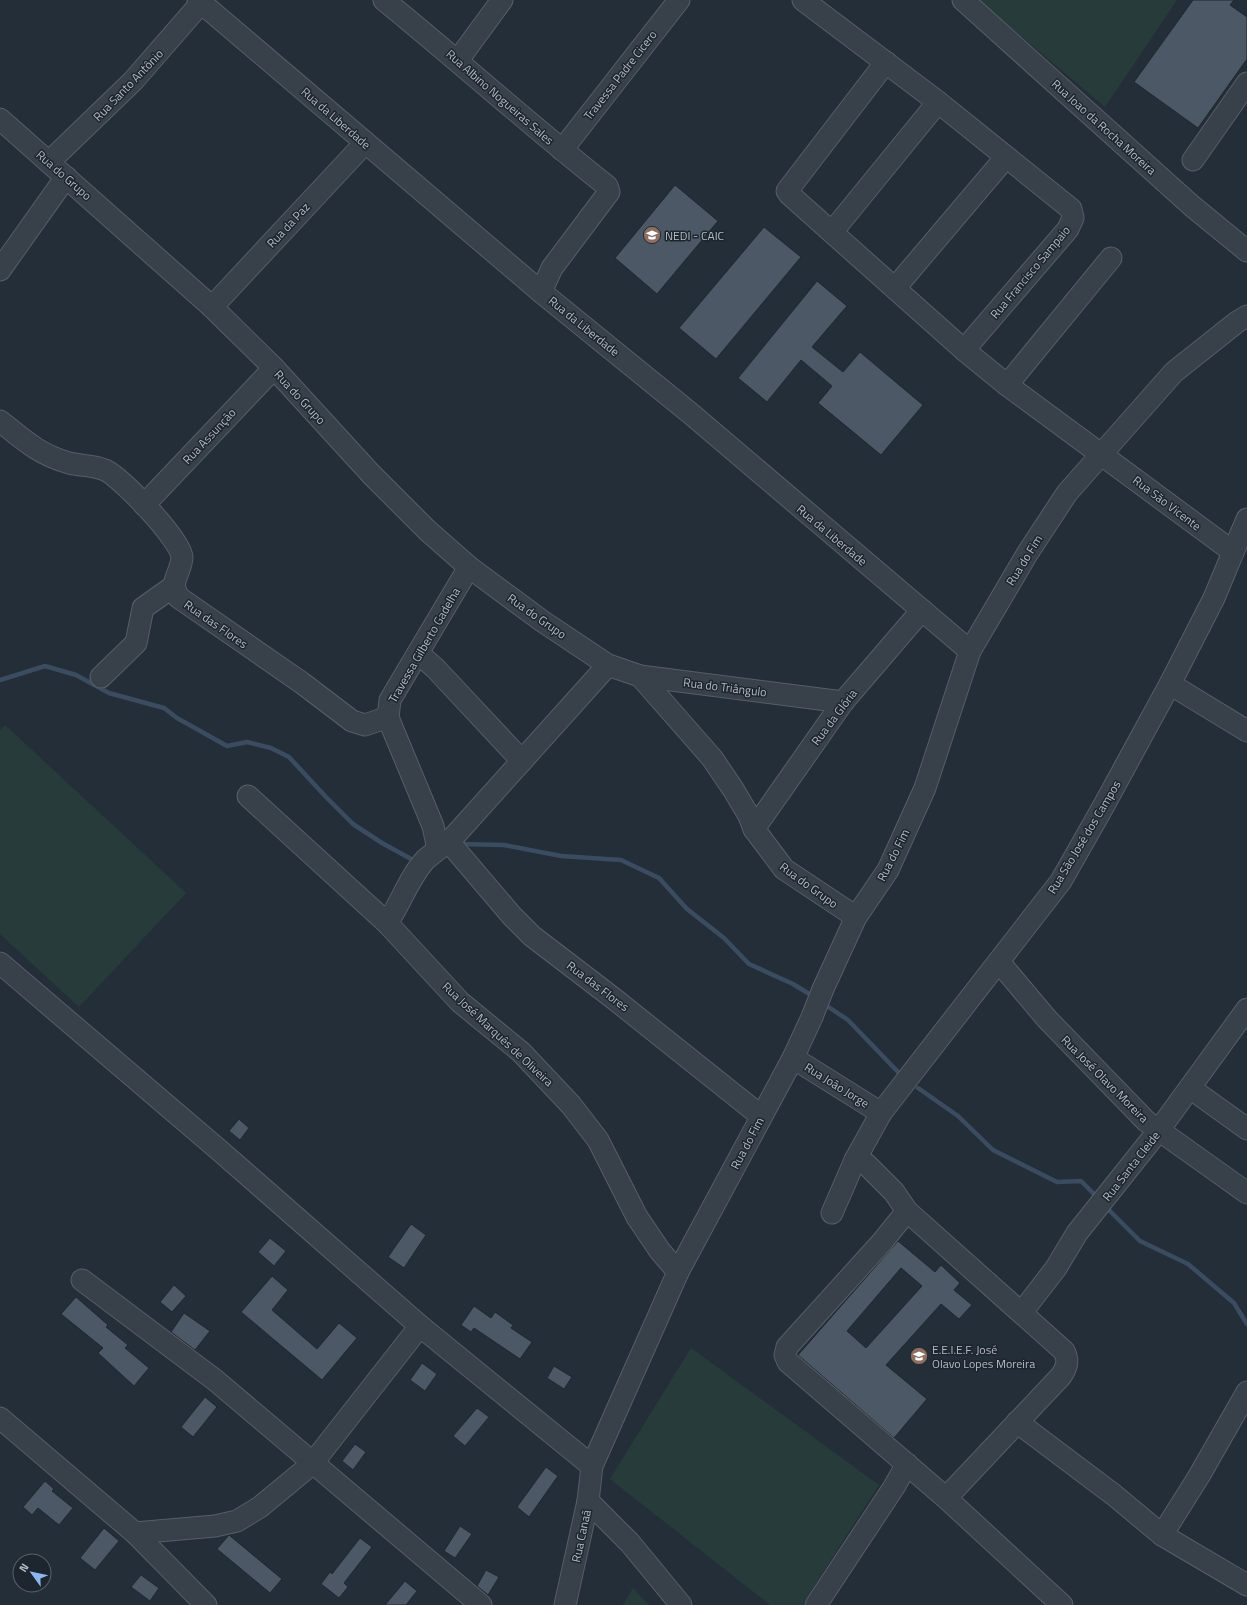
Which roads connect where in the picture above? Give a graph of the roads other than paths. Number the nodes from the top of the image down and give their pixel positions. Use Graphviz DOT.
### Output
graph roads {
  1 [pos="384,0"];
  2 [pos="502,0"];
  3 [pos="679,0"];
  4 [pos="803,0"];
  5 [pos="964,0"];
  6 [pos="200,1"];
  7 [pos="458,60"];
  8 [pos="886,62"];
  9 [pos="1247,83"];
  10 [pos="938,102"];
  11 [pos="0,119"];
  12 [pos="365,142"];
  13 [pos="562,150"];
  14 [pos="1006,157"];
  15 [pos="1193,160"];
  16 [pos="49,162"];
  17 [pos="66,177"];
  18 [pos="832,232"];
  19 [pos="1247,251"];
  20 [pos="1111,258"];
  21 [pos="0,270"];
  22 [pos="895,288"];
  23 [pos="541,292"];
  24 [pos="212,307"];
  25 [pos="1247,316"];
  26 [pos="964,350"];
  27 [pos="274,368"];
  28 [pos="1007,385"];
  29 [pos="0,421"];
  30 [pos="1102,454"];
  31 [pos="144,505"];
  32 [pos="1247,519"];
  33 [pos="1232,551"];
  34 [pos="469,567"];
  35 [pos="174,586"];
  36 [pos="922,610"];
  37 [pos="970,652"];
  38 [pos="418,653"];
  39 [pos="608,665"];
  40 [pos="640,676"];
  41 [pos="101,677"];
  42 [pos="1170,684"];
  43 [pos="843,702"];
  44 [pos="388,717"];
  45 [pos="1247,731"];
  46 [pos="400,749"];
  47 [pos="522,761"];
  48 [pos="248,796"];
  49 [pos="754,829"];
  50 [pos="441,842"];
  51 [pos="856,917"];
  52 [pos="387,923"];
  53 [pos="999,962"];
  54 [pos="0,963"];
  55 [pos="1244,1018"];
  56 [pos="793,1058"];
  57 [pos="1190,1088"];
  58 [pos="881,1113"];
  59 [pos="761,1116"];
  60 [pos="1247,1129"];
  61 [pos="1159,1130"];
  62 [pos="855,1160"];
  63 [pos="1247,1193"];
  64 [pos="908,1211"];
  65 [pos="832,1213"];
  66 [pos="678,1272"];
  67 [pos="82,1280"];
  68 [pos="1022,1312"];
  69 [pos="420,1326"];
  70 [pos="1247,1392"];
  71 [pos="0,1418"];
  72 [pos="1017,1422"];
  73 [pos="312,1464"];
  74 [pos="907,1464"];
  75 [pos="592,1466"];
  76 [pos="946,1498"];
  77 [pos="588,1501"];
  78 [pos="135,1533"];
  79 [pos="1162,1535"];
  80 [pos="1247,1585"];
  81 [pos="206,1605"];
  82 [pos="481,1605"];
  83 [pos="565,1605"];
  84 [pos="681,1605"];
  85 [pos="816,1605"];
  86 [pos="1062,1605"];
  1 -- 7 [label="street, Rua Albino Nogueiras Sales"];
  2 -- 7 [label="street"];
  3 -- 13 [label="street, Travessa Padre Cicero"];
  4 -- 8 [label="street, Rua Francisco Sampaio"];
  5 -- 19 [label="street, Rua Joao da Rocha Moreira"];
  6 -- 12 [label="street, Rua da Liberdade"];
  6 -- 16 [label="street, Rua Santo Antônio"];
  7 -- 13 [label="street, Rua Albino Nogueiras Sales"];
  8 -- 10 [label="street, Rua Francisco Sampaio"];
  8 -- 18 [label="street"];
  9 -- 15 [label="street"];
  10 -- 14 [label="street, Rua Francisco Sampaio"];
  10 -- 18 [label="street"];
  11 -- 16 [label="street, Rua do Grupo"];
  12 -- 23 [label="street, Rua da Liberdade"];
  12 -- 24 [label="street, Rua da Paz"];
  13 -- 23 [label="street, Rua Albino Nogueiras Sales"];
  14 -- 22 [label="street"];
  14 -- 26 [label="street, Rua Francisco Sampaio"];
  16 -- 17 [label="street, Rua do Grupo"];
  17 -- 21 [label="street"];
  17 -- 24 [label="street, Rua do Grupo"];
  18 -- 22 [label="street"];
  20 -- 28 [label="street"];
  22 -- 26 [label="street"];
  23 -- 36 [label="street, Rua da Liberdade"];
  24 -- 27 [label="street, Rua do Grupo"];
  25 -- 30 [label="street, Rua do Fim"];
  26 -- 28 [label="street"];
  27 -- 31 [label="street, Rua Assunção"];
  27 -- 34 [label="street, Rua do Grupo"];
  28 -- 30 [label="street"];
  29 -- 31 [label="street"];
  30 -- 33 [label="street, Rua São Vicente"];
  30 -- 37 [label="street, Rua do Fim"];
  31 -- 35 [label="street"];
  32 -- 33 [label="street, Rua São José dos Campos"];
  33 -- 42 [label="street, Rua São José dos Campos"];
  34 -- 38 [label="street, Travessa Gilberto Gadelha"];
  34 -- 39 [label="street, Rua do Grupo"];
  35 -- 41 [label="street"];
  35 -- 44 [label="street, Rua das Flores"];
  36 -- 37 [label="street, Rua da Liberdade"];
  36 -- 43 [label="street, Rua da Glória"];
  37 -- 51 [label="street, Rua do Fim"];
  38 -- 44 [label="street, Travessa Gilberto Gadelha"];
  38 -- 47 [label="street"];
  39 -- 40 [label="street, Rua do Triângulo"];
  39 -- 47 [label="street"];
  40 -- 43 [label="street, Rua do Triângulo"];
  40 -- 49 [label="street, Rua do Grupo"];
  42 -- 45 [label="street"];
  42 -- 53 [label="street, Rua São José dos Campos"];
  43 -- 49 [label="street, Rua da Glória"];
  44 -- 46 [label="street, Travessa Gilberto Gadelha"];
  46 -- 50 [label="street, Rua das Flores"];
  47 -- 50 [label="street"];
  48 -- 52 [label="street, Rua José Marquês de Oliveira"];
  49 -- 51 [label="street, Rua do Grupo"];
  50 -- 52 [label="street"];
  50 -- 59 [label="street, Rua das Flores"];
  51 -- 56 [label="street, Rua do Fim"];
  52 -- 66 [label="street, Rua José Marquês de Oliveira"];
  53 -- 58 [label="street, Rua São José dos Campos"];
  53 -- 61 [label="street, Rua José Olavo Moreira"];
  54 -- 69 [label="street"];
  55 -- 57 [label="street, Rua Santa Cleide"];
  56 -- 58 [label="street, Rua João Jorge"];
  56 -- 59 [label="street, Rua do Fim"];
  57 -- 60 [label="street"];
  57 -- 61 [label="street, Rua Santa Cleide"];
  58 -- 62 [label="street, Rua São José dos Campos"];
  59 -- 66 [label="street, Rua do Fim"];
  61 -- 63 [label="street, Rua José Olavo Moreira"];
  61 -- 68 [label="street, Rua Santa Cleide"];
  62 -- 64 [label="street"];
  62 -- 65 [label="street, Rua São José dos Campos"];
  64 -- 68 [label="street"];
  64 -- 74 [label="street"];
  66 -- 75 [label="street, Rua do Fim"];
  67 -- 73 [label="street"];
  68 -- 72 [label="street"];
  69 -- 73 [label="street"];
  69 -- 75 [label="street"];
  70 -- 79 [label="street"];
  71 -- 78 [label="street"];
  72 -- 76 [label="street"];
  72 -- 79 [label="street"];
  73 -- 78 [label="street"];
  73 -- 82 [label="street"];
  74 -- 76 [label="street"];
  74 -- 85 [label="street"];
  75 -- 77 [label="street, Rua Canaã"];
  76 -- 86 [label="street"];
  77 -- 83 [label="street, Rua Canaã"];
  77 -- 84 [label="street"];
  78 -- 81 [label="street"];
  79 -- 80 [label="street"];
}
